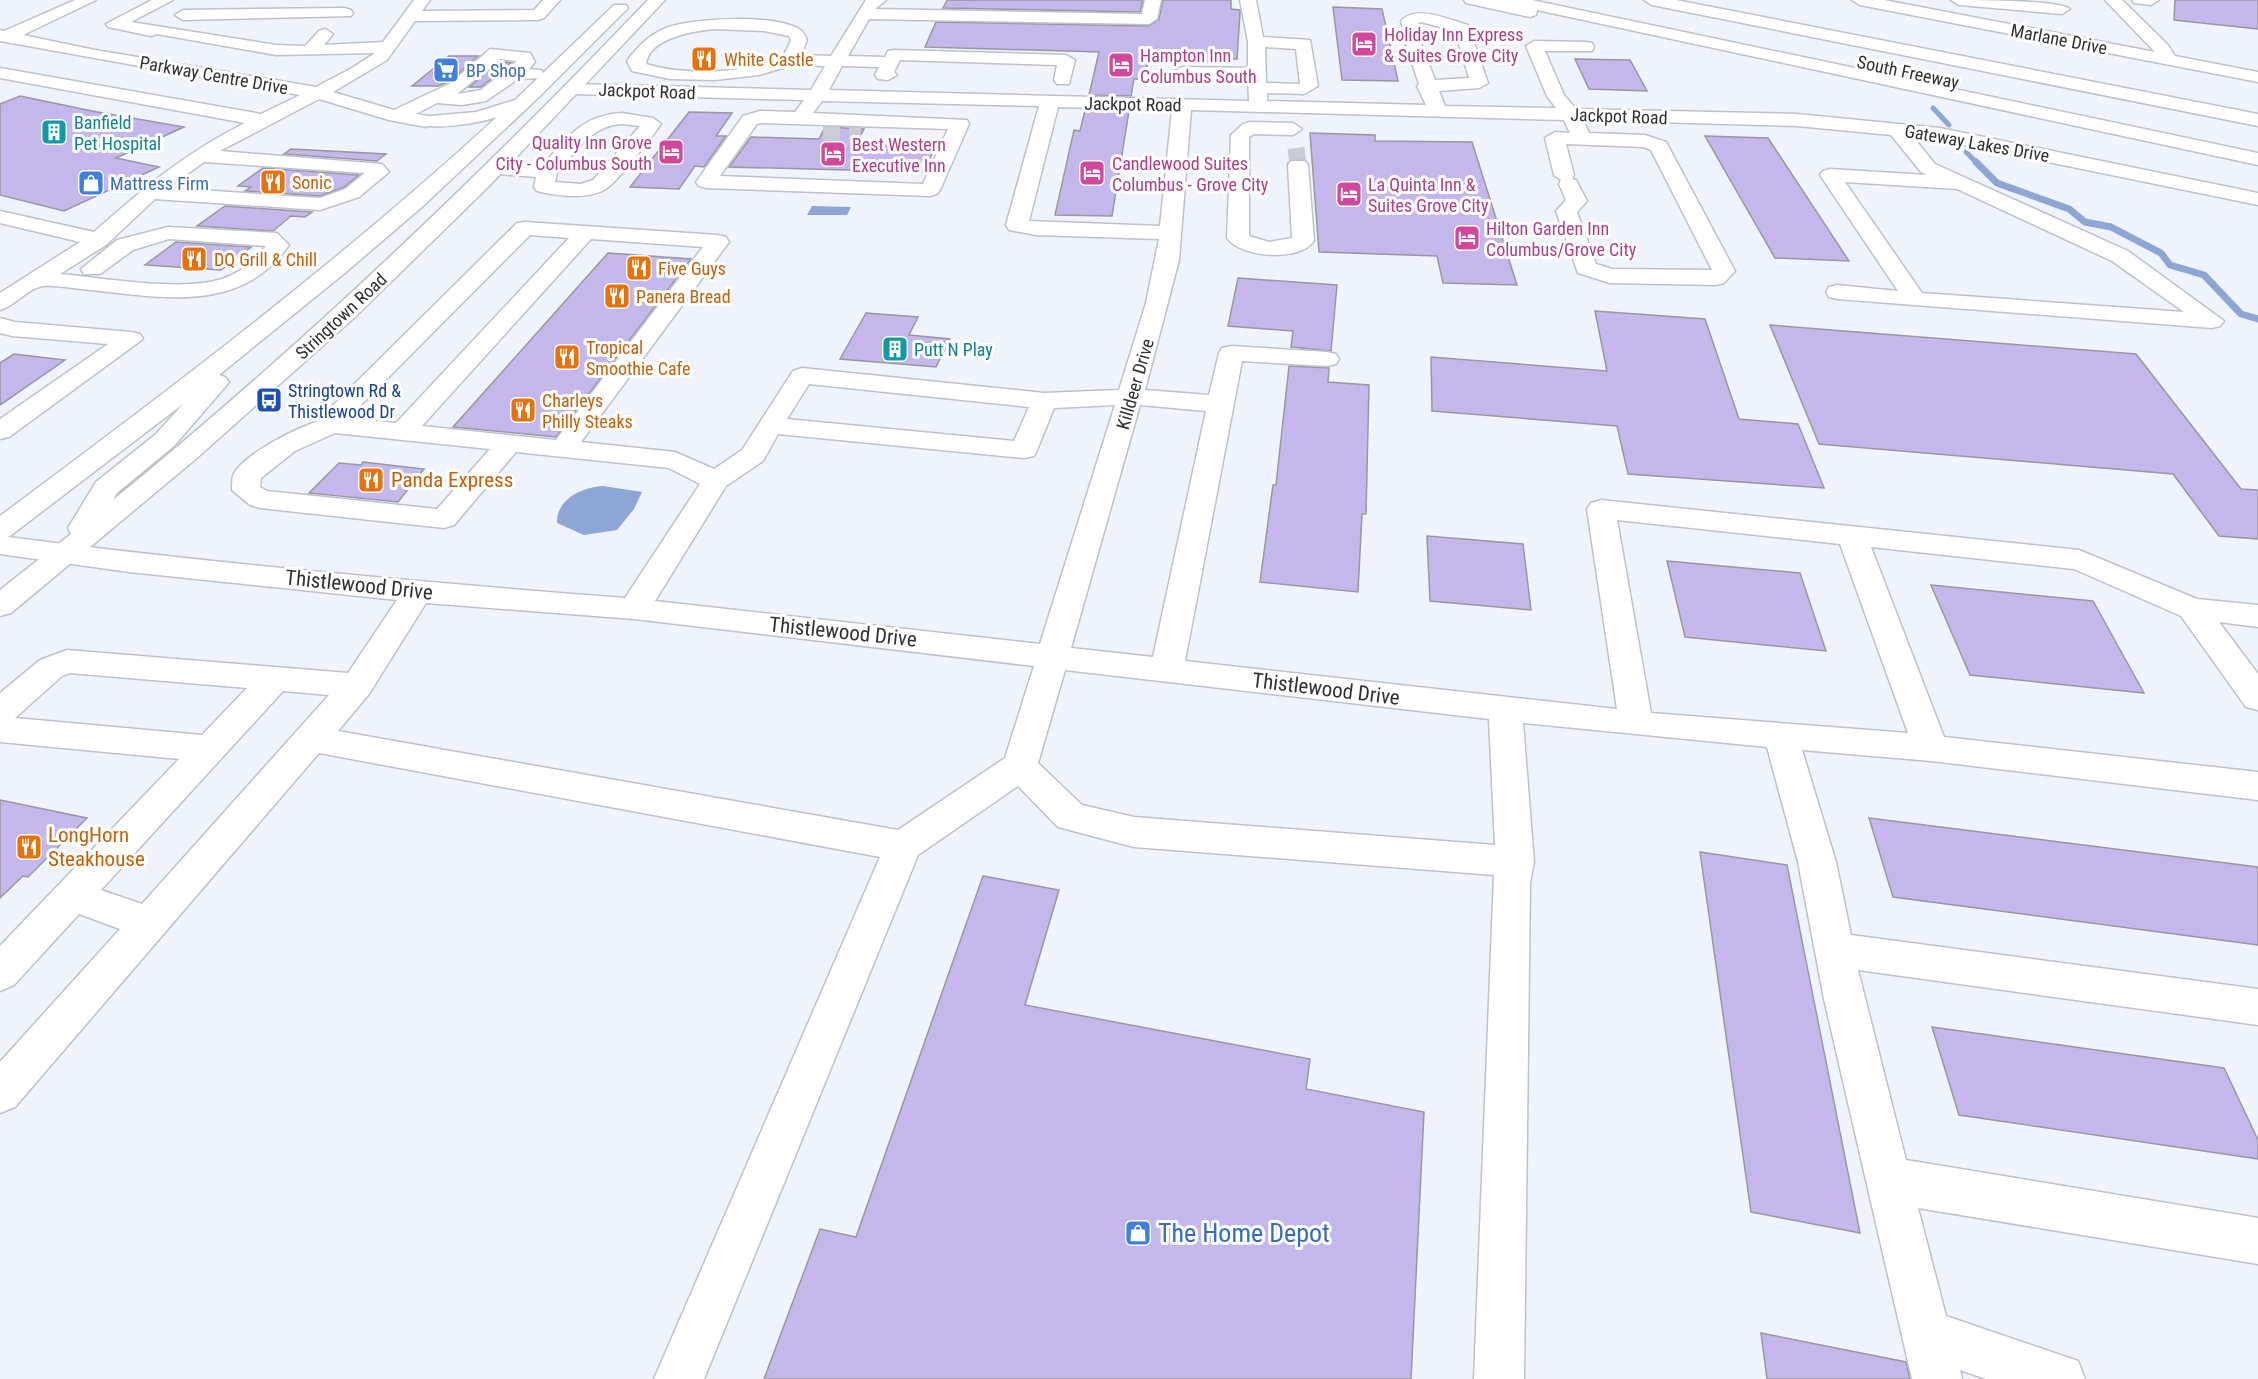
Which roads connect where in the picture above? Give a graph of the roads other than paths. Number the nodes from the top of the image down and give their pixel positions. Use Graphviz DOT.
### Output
graph roads {
  1 [pos="88,0"];
  2 [pos="165,0"];
  3 [pos="214,0"];
  4 [pos="356,0"];
  5 [pos="422,0"];
  6 [pos="552,0"];
  7 [pos="630,0"];
  8 [pos="657,0"];
  9 [pos="1153,0"];
  10 [pos="1248,0"];
  11 [pos="1472,0"];
  12 [pos="1510,0"];
  13 [pos="1558,0"];
  14 [pos="1652,0"];
  15 [pos="1725,0"];
  16 [pos="1959,0"];
  17 [pos="2114,0"];
  18 [pos="2139,0"];
  19 [pos="2151,0"];
  20 [pos="1869,1"];
  21 [pos="868,5"];
  22 [pos="920,7"];
  23 [pos="2062,9"];
  24 [pos="345,13"];
  25 [pos="183,15"];
  26 [pos="410,16"];
  27 [pos="154,30"];
  28 [pos="2,36"];
  29 [pos="662,41"];
  30 [pos="704,42"];
  31 [pos="1256,42"];
  32 [pos="762,43"];
  33 [pos="797,44"];
  34 [pos="388,46"];
  35 [pos="1586,47"];
  36 [pos="310,51"];
  37 [pos="95,55"];
  38 [pos="2168,59"];
  39 [pos="790,60"];
  40 [pos="837,61"];
  41 [pos="890,62"];
  42 [pos="1182,72"];
  43 [pos="0,73"];
  44 [pos="514,74"];
  45 [pos="552,75"];
  46 [pos="908,75"];
  47 [pos="1877,77"];
  48 [pos="2258,77"];
  49 [pos="1426,87"];
  50 [pos="574,89"];
  51 [pos="1257,89"];
  52 [pos="672,91"];
  53 [pos="315,92"];
  54 [pos="817,95"];
  55 [pos="438,98"];
  56 [pos="1050,101"];
  57 [pos="1089,102"];
  58 [pos="523,103"];
  59 [pos="1182,105"];
  60 [pos="1292,108"];
  61 [pos="2258,108"];
  62 [pos="1438,111"];
  63 [pos="1571,115"];
  64 [pos="396,116"];
  65 [pos="804,118"];
  66 [pos="1692,118"];
  67 [pos="261,120"];
  68 [pos="2258,120"];
  69 [pos="426,121"];
  70 [pos="645,121"];
  71 [pos="886,122"];
  72 [pos="1896,129"];
  73 [pos="822,133"];
  74 [pos="861,134"];
  75 [pos="1582,139"];
  76 [pos="2258,144"];
  77 [pos="1296,148"];
  78 [pos="468,154"];
  79 [pos="200,156"];
  80 [pos="2258,159"];
  81 [pos="493,169"];
  82 [pos="547,172"];
  83 [pos="1959,183"];
  84 [pos="150,193"];
  85 [pos="2258,199"];
  86 [pos="0,217"];
  87 [pos="586,232"];
  88 [pos="1170,233"];
  89 [pos="98,240"];
  90 [pos="39,279"];
  91 [pos="75,282"];
  92 [pos="1837,292"];
  93 [pos="1915,299"];
  94 [pos="0,303"];
  95 [pos="4,330"];
  96 [pos="227,355"];
  97 [pos="1327,359"];
  98 [pos="1131,397"];
  99 [pos="1044,400"];
  100 [pos="1220,404"];
  101 [pos="331,425"];
  102 [pos="770,425"];
  103 [pos="0,431"];
  104 [pos="402,432"];
  105 [pos="510,442"];
  106 [pos="563,448"];
  107 [pos="716,481"];
  108 [pos="0,530"];
  109 [pos="1852,536"];
  110 [pos="0,545"];
  111 [pos="65,554"];
  112 [pos="418,591"];
  113 [pos="0,606"];
  114 [pos="634,609"];
  115 [pos="2192,609"];
  116 [pos="2258,616"];
  117 [pos="1055,656"];
  118 [pos="1167,670"];
  119 [pos="274,680"];
  120 [pos="357,686"];
  121 [pos="2258,698"];
  122 [pos="1505,710"];
  123 [pos="0,712"];
  124 [pos="1636,724"];
  125 [pos="0,729"];
  126 [pos="1781,737"];
  127 [pos="313,739"];
  128 [pos="1931,748"];
  129 [pos="209,749"];
  130 [pos="1020,766"];
  131 [pos="2258,786"];
  132 [pos="903,846"];
  133 [pos="1515,862"];
  134 [pos="72,896"];
  135 [pos="150,923"];
  136 [pos="1834,950"];
  137 [pos="0,973"];
  138 [pos="2258,1006"];
  139 [pos="0,1093"];
  140 [pos="1888,1180"];
  141 [pos="2258,1241"];
  142 [pos="1932,1356"];
  143 [pos="679,1379"];
  144 [pos="1499,1379"];
  145 [pos="2060,1379"];
  1 -- 28 [label="main road"];
  2 -- 27 [label="main road"];
  3 -- 25 [label="main road"];
  4 -- 24 [label="main road"];
  5 -- 26 [label="main road"];
  6 -- 26 [label="main road"];
  7 -- 45 [label="main road, Stringtown Road"];
  7 -- 50 [label="main road"];
  8 -- 50 [label="main road, Stringtown Road"];
  9 -- 22 [label="main road"];
  10 -- 31 [label="main road"];
  11 -- 47 [label="main road"];
  12 -- 47 [label="main road"];
  13 -- 76 [label="main road, South Freeway"];
  14 -- 68 [label="main road, South Freeway"];
  15 -- 61 [label="main road"];
  16 -- 23 [label="main road"];
  17 -- 38 [label="main road"];
  18 -- 19 [label="main road"];
  20 -- 38 [label="main road, Marlane Drive"];
  21 -- 22 [label="main road"];
  21 -- 40 [label="main road"];
  24 -- 25 [label="main road"];
  24 -- 36 [label="main road"];
  25 -- 27 [label="main road"];
  26 -- 34 [label="main road"];
  27 -- 36 [label="main road"];
  27 -- 37 [label="main road"];
  28 -- 37 [label="main road, Parkway Centre Drive"];
  29 -- 30 [label="main road"];
  29 -- 33 [label="main road"];
  29 -- 39 [label="main road"];
  31 -- 51 [label="main road"];
  31 -- 51 [label="main road"];
  32 -- 33 [label="main road"];
  33 -- 39 [label="main road"];
  34 -- 36 [label="main road"];
  34 -- 53 [label="main road"];
  35 -- 63 [label="main road"];
  37 -- 53 [label="main road, Parkway Centre Drive"];
  38 -- 48 [label="main road, Marlane Drive"];
  39 -- 40 [label="main road"];
  40 -- 41 [label="main road"];
  40 -- 54 [label="main road"];
  41 -- 46 [label="main road"];
  41 -- 57 [label="main road"];
  42 -- 51 [label="main road"];
  43 -- 67 [label="main road"];
  44 -- 45 [label="main road"];
  44 -- 55 [label="main road"];
  44 -- 55 [label="main road"];
  45 -- 58 [label="main road, Stringtown Road"];
  47 -- 80 [label="main road, South Freeway"];
  49 -- 49 [label="main road"];
  49 -- 62 [label="main road"];
  50 -- 52 [label="main road, Jackpot Road"];
  50 -- 81 [label="main road, Stringtown Road"];
  51 -- 59 [label="main road, Jackpot Road"];
  51 -- 60 [label="main road, Jackpot Road"];
  52 -- 54 [label="main road, Jackpot Road"];
  52 -- 70 [label="main road"];
  53 -- 64 [label="main road, Parkway Centre Drive"];
  53 -- 67 [label="main road"];
  54 -- 56 [label="main road, Jackpot Road"];
  54 -- 65 [label="main road"];
  55 -- 64 [label="main road"];
  56 -- 57 [label="main road, Jackpot Road"];
  56 -- 88 [label="main road"];
  57 -- 59 [label="main road, Jackpot Road"];
  58 -- 69 [label="main road"];
  58 -- 78 [label="main road, Stringtown Road"];
  59 -- 88 [label="main road, Killdeer Drive"];
  60 -- 62 [label="main road, Jackpot Road"];
  60 -- 77 [label="main road"];
  62 -- 63 [label="main road, Jackpot Road"];
  63 -- 66 [label="main road, Jackpot Road"];
  63 -- 75 [label="main road"];
  64 -- 69 [label="main road, Parkway Centre Drive"];
  65 -- 71 [label="main road"];
  65 -- 71 [label="main road"];
  65 -- 73 [label="main road"];
  66 -- 72 [label="main road, Gateway Lakes Drive"];
  67 -- 79 [label="main road"];
  69 -- 78 [label="main road"];
  70 -- 82 [label="main road"];
  70 -- 82 [label="main road"];
  71 -- 74 [label="main road"];
  72 -- 83 [label="main road"];
  72 -- 85 [label="main road, Gateway Lakes Drive"];
  75 -- 75 [label="main road"];
  77 -- 77 [label="main road"];
  78 -- 96 [label="main road, Stringtown Road"];
  79 -- 84 [label="main road"];
  79 -- 84 [label="main road"];
  81 -- 82 [label="main road"];
  81 -- 111 [label="main road, Stringtown Road"];
  83 -- 93 [label="main road"];
  83 -- 93 [label="main road"];
  84 -- 89 [label="main road"];
  86 -- 89 [label="main road"];
  87 -- 101 [label="main road"];
  87 -- 104 [label="main road"];
  87 -- 106 [label="main road"];
  88 -- 98 [label="main road, Killdeer Drive"];
  89 -- 90 [label="main road"];
  90 -- 91 [label="main road"];
  90 -- 94 [label="main road"];
  91 -- 91 [label="main road"];
  92 -- 93 [label="main road"];
  95 -- 103 [label="main road"];
  96 -- 108 [label="main road, Stringtown Road"];
  96 -- 111 [label="main road"];
  97 -- 100 [label="main road"];
  98 -- 99 [label="main road"];
  98 -- 100 [label="main road"];
  98 -- 117 [label="main road, Killdeer Drive"];
  99 -- 102 [label="main road"];
  99 -- 102 [label="main road"];
  100 -- 118 [label="main road"];
  101 -- 104 [label="main road"];
  101 -- 105 [label="main road"];
  102 -- 107 [label="main road"];
  104 -- 105 [label="main road"];
  105 -- 106 [label="main road"];
  106 -- 107 [label="main road"];
  107 -- 114 [label="main road"];
  109 -- 115 [label="main road"];
  109 -- 124 [label="main road"];
  109 -- 128 [label="main road"];
  110 -- 111 [label="main road, Thistlewood Drive"];
  111 -- 112 [label="main road, Thistlewood Drive"];
  111 -- 113 [label="main road, Stringtown Road"];
  112 -- 114 [label="main road, Thistlewood Drive"];
  112 -- 120 [label="main road"];
  114 -- 117 [label="main road, Thistlewood Drive"];
  115 -- 116 [label="main road"];
  115 -- 121 [label="main road"];
  117 -- 118 [label="main road, Thistlewood Drive"];
  117 -- 130 [label="main road, Killdeer Drive"];
  118 -- 122 [label="main road, Thistlewood Drive"];
  119 -- 120 [label="main road"];
  119 -- 123 [label="main road"];
  119 -- 129 [label="main road"];
  120 -- 127 [label="main road"];
  122 -- 124 [label="main road, Thistlewood Drive"];
  122 -- 133 [label="main road"];
  124 -- 126 [label="main road, Thistlewood Drive"];
  125 -- 129 [label="main road"];
  126 -- 128 [label="main road, Thistlewood Drive"];
  126 -- 136 [label="main road"];
  127 -- 132 [label="main road"];
  127 -- 135 [label="main road"];
  128 -- 131 [label="main road, Thistlewood Drive"];
  129 -- 134 [label="main road"];
  130 -- 132 [label="main road"];
  130 -- 133 [label="main road"];
  132 -- 143 [label="main road"];
  133 -- 144 [label="main road"];
  134 -- 135 [label="main road"];
  134 -- 137 [label="main road"];
  135 -- 139 [label="main road"];
  136 -- 138 [label="main road"];
  136 -- 140 [label="main road"];
  140 -- 141 [label="main road"];
  140 -- 142 [label="main road"];
  142 -- 145 [label="main road"];
}
